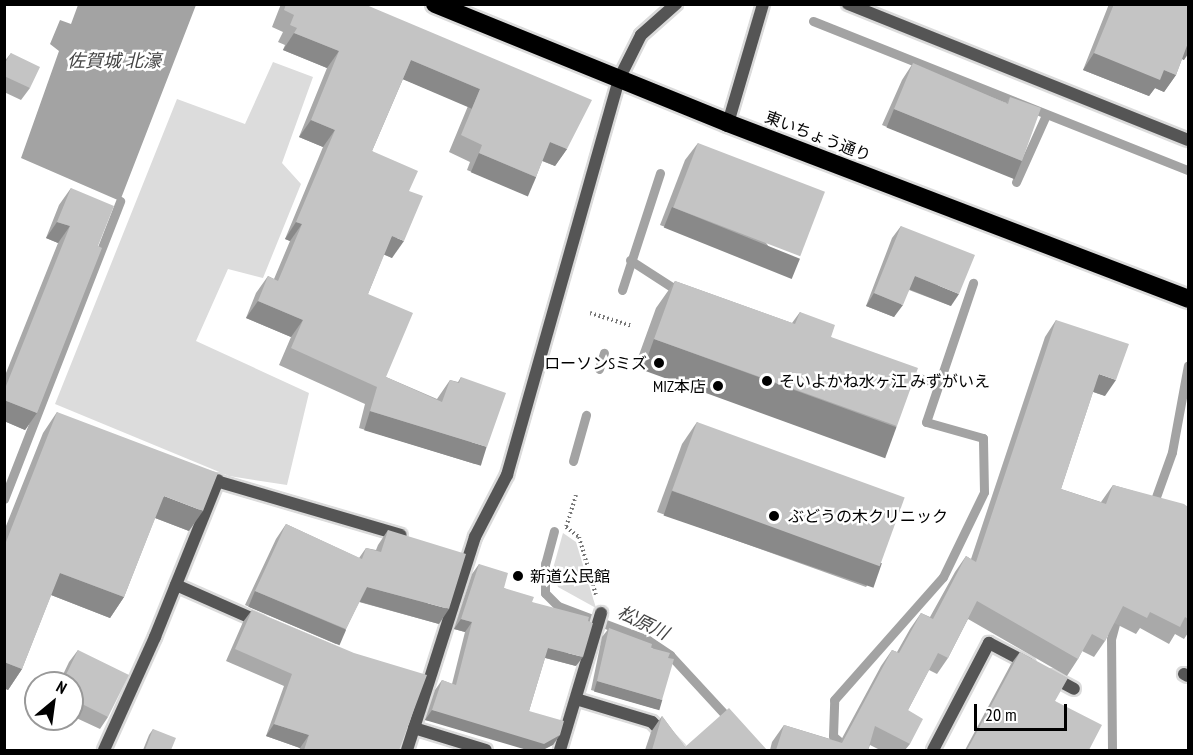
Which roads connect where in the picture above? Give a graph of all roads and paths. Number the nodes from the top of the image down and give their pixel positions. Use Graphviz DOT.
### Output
graph roads {
  1 [pos="435,4"];
  2 [pos="676,4"];
  3 [pos="762,4"];
  4 [pos="848,4"];
  5 [pos="619,79"];
  6 [pos="728,123"];
  7 [pos="1188,140"];
  8 [pos="1188,298"];
  9 [pos="590,313"];
  10 [pos="632,326"];
  11 [pos="186,471"];
  12 [pos="218,480"];
  13 [pos="576,495"];
  14 [pos="411,538"];
  15 [pos="176,585"];
  16 [pos="601,613"];
  17 [pos="270,626"];
  18 [pos="1074,689"];
  19 [pos="576,699"];
  20 [pos="414,728"];
  21 [pos="104,750"];
  22 [pos="407,750"];
  23 [pos="486,750"];
  24 [pos="560,750"];
  25 [pos="679,750"];
  26 [pos="933,750"];
  1 -- 5 [label="highway, 東いちょう通り"];
  2 -- 5 [label="street"];
  3 -- 6 [label="street"];
  4 -- 7 [label="street"];
  5 -- 6 [label="highway, 東いちょう通り"];
  5 -- 20 [label="street"];
  6 -- 8 [label="highway, 東いちょう通り"];
  9 -- 10 [label="path"];
  11 -- 12 [label="street"];
  12 -- 14 [label="street"];
  12 -- 15 [label="street"];
  13 -- 16 [label="path"];
  15 -- 17 [label="street"];
  15 -- 21 [label="street"];
  16 -- 19 [label="street"];
  18 -- 26 [label="street"];
  19 -- 24 [label="street"];
  19 -- 25 [label="street"];
  20 -- 22 [label="street"];
  20 -- 23 [label="street"];
}
